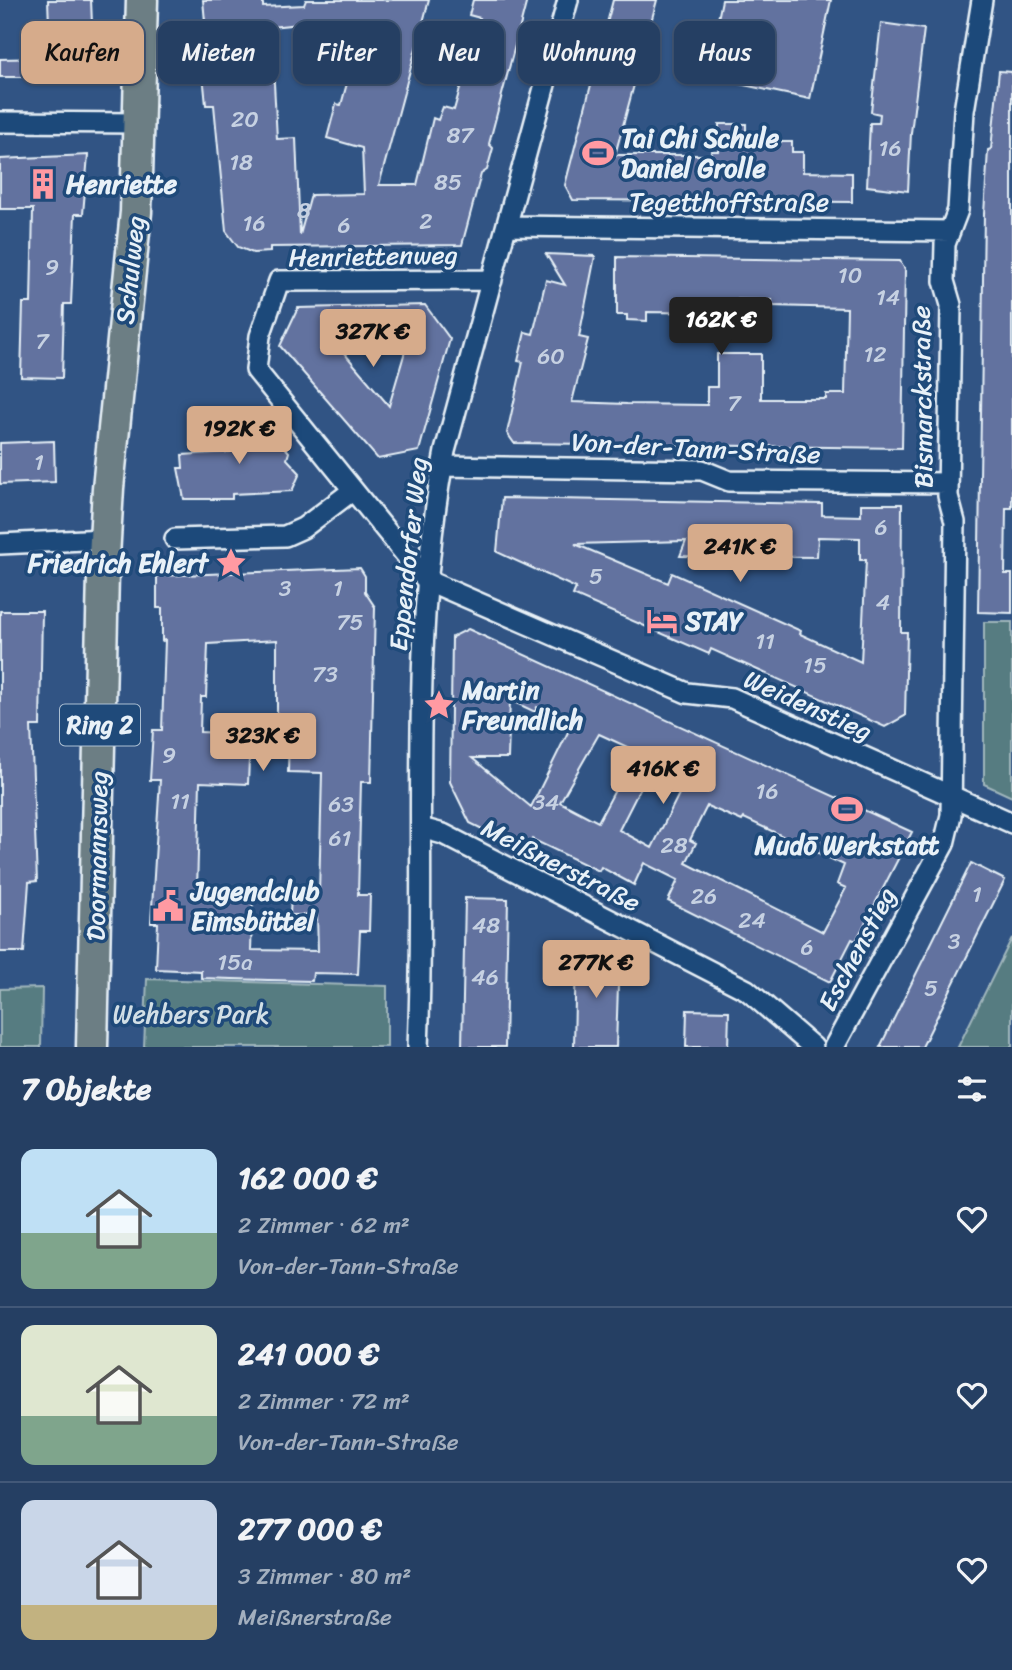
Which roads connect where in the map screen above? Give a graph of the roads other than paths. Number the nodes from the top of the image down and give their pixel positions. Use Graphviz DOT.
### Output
graph roads {
  1 [pos="142,0"];
  2 [pos="568,0"];
  3 [pos="982,0"];
  4 [pos="0,122"];
  5 [pos="140,123"];
  6 [pos="508,226"];
  7 [pos="950,231"];
  8 [pos="492,280"];
  9 [pos="442,466"];
  10 [pos="948,483"];
  11 [pos="352,491"];
  12 [pos="105,538"];
  13 [pos="175,539"];
  14 [pos="0,544"];
  15 [pos="426,580"];
  16 [pos="951,797"];
  17 [pos="1012,823"];
  18 [pos="421,828"];
  19 [pos="92,1047"];
  20 [pos="418,1047"];
  21 [pos="813,1047"];
  22 [pos="834,1047"];
  1 -- 5 [label="main road, Schulweg / Ring 2"];
  2 -- 6 [label="street, Eppendorfer Weg"];
  3 -- 7 [label="street, Bismarckstraße"];
  4 -- 5 [label="street"];
  5 -- 12 [label="main road, Schulweg / Ring 2"];
  6 -- 7 [label="street, Tegetthoffstraße"];
  6 -- 8 [label="street, Eppendorfer Weg"];
  7 -- 10 [label="street, Bismarckstraße"];
  8 -- 9 [label="street, Eppendorfer Weg"];
  8 -- 11 [label="street, Henriettenweg"];
  9 -- 10 [label="street, Von-der-Tann-Straße"];
  9 -- 15 [label="street, Eppendorfer Weg"];
  10 -- 16 [label="street, Bismarckstraße"];
  11 -- 13 [label="street"];
  11 -- 15 [label="street, Henriettenweg"];
  12 -- 14 [label="street"];
  12 -- 19 [label="main road, Doormannsweg / Ring 2"];
  15 -- 16 [label="street, Weidenstieg"];
  15 -- 18 [label="street, Eppendorfer Weg"];
  16 -- 17 [label="street, Weidenstieg"];
  16 -- 22 [label="street, Eschenstieg"];
  18 -- 20 [label="street, Eppendorfer Weg"];
  18 -- 21 [label="street, Meißnerstraße"];
}
